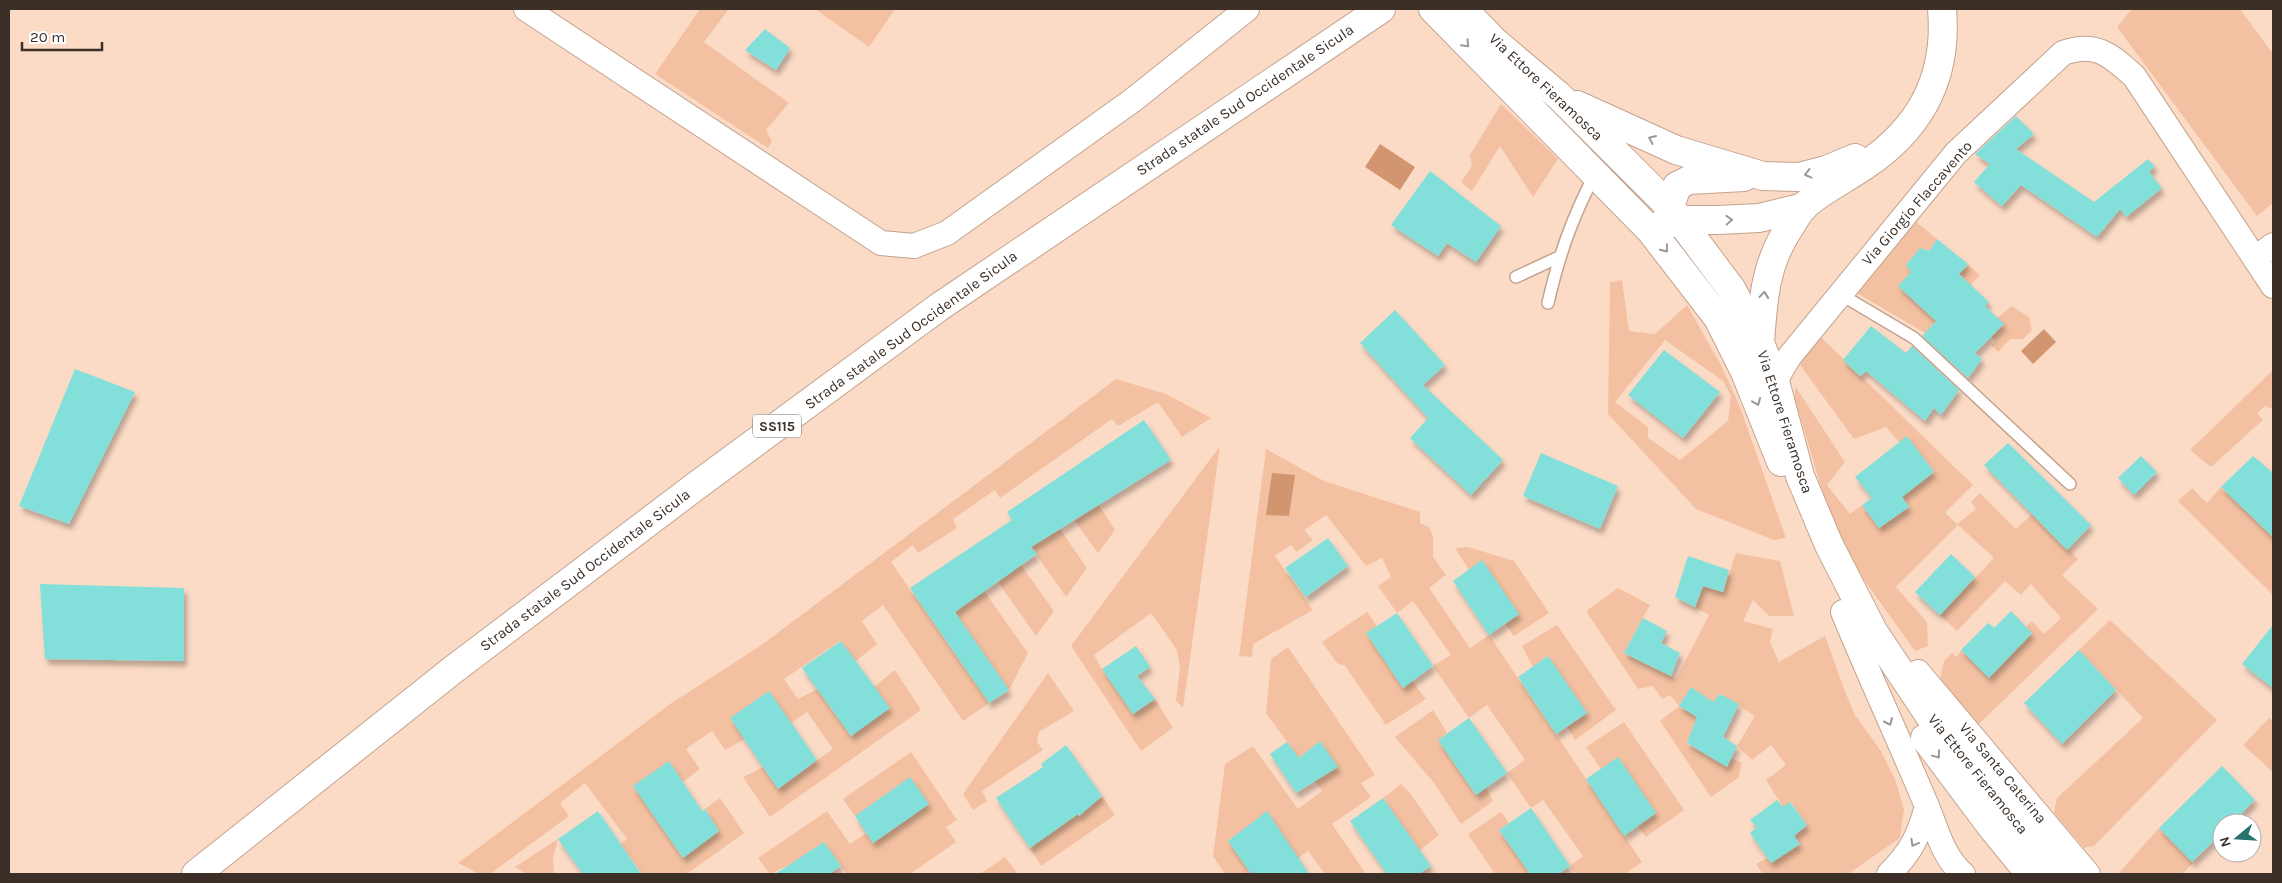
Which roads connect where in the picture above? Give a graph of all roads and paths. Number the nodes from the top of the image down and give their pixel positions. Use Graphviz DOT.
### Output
graph roads {
  1 [pos="526,9"];
  2 [pos="1247,9"];
  3 [pos="1381,9"];
  4 [pos="1433,9"];
  5 [pos="1463,9"];
  6 [pos="1942,9"];
  7 [pos="1516,94"];
  8 [pos="1559,96"];
  9 [pos="1900,134"];
  10 [pos="1595,174"];
  11 [pos="1763,176"];
  12 [pos="1804,207"];
  13 [pos="1674,215"];
  14 [pos="2264,252"];
  15 [pos="1559,257"];
  16 [pos="1516,277"];
  17 [pos="2273,286"];
  18 [pos="1840,294"];
  19 [pos="1548,303"];
  20 [pos="1760,343"];
  21 [pos="1745,372"];
  22 [pos="1775,381"];
  23 [pos="2070,484"];
  24 [pos="1844,612"];
  25 [pos="1918,672"];
  26 [pos="1927,806"];
  27 [pos="196,874"];
  28 [pos="1889,874"];
  29 [pos="1963,874"];
  30 [pos="2030,874"];
  31 [pos="2059,874"];
  32 [pos="2088,874"];
  1 -- 2 [label="street"];
  3 -- 27 [label="main road, Strada statale Sud Occidentale Sicula / SS115"];
  4 -- 7 [label="main road, Via Ettore Fieramosca, one-way"];
  5 -- 8 [label="main road, Via Ettore Fieramosca"];
  6 -- 9 [label="main road"];
  7 -- 10 [label="main road, Via Ettore Fieramosca"];
  7 -- 13 [label="main road"];
  11 -- 8 [label="main road, one-way"];
  8 -- 13 [label="main road, Via Ettore Fieramosca"];
  9 -- 11 [label="main road, one-way"];
  9 -- 12 [label="main road"];
  10 -- 15 [label="lane"];
  10 -- 21 [label="main road, Via Ettore Fieramosca, one-way"];
  11 -- 13 [label="main road"];
  13 -- 12 [label="main road, one-way"];
  20 -- 12 [label="main road, one-way"];
  13 -- 20 [label="main road, Via Ettore Fieramosca"];
  13 -- 21 [label="main road"];
  14 -- 17 [label="street"];
  14 -- 18 [label="street, Via Giorgio Flaccavento"];
  15 -- 16 [label="lane"];
  15 -- 19 [label="lane"];
  18 -- 22 [label="street, Via Giorgio Flaccavento"];
  18 -- 23 [label="lane"];
  20 -- 22 [label="main road, Via Ettore Fieramosca"];
  21 -- 24 [label="main road, Via Ettore Fieramosca, one-way"];
  22 -- 31 [label="main road, Via Ettore Fieramosca"];
  24 -- 26 [label="street, one-way"];
  24 -- 30 [label="main road, Via Ettore Fieramosca, one-way"];
  25 -- 32 [label="street, Via Santa Caterina"];
  26 -- 28 [label="street, one-way"];
  26 -- 29 [label="street"];
}
